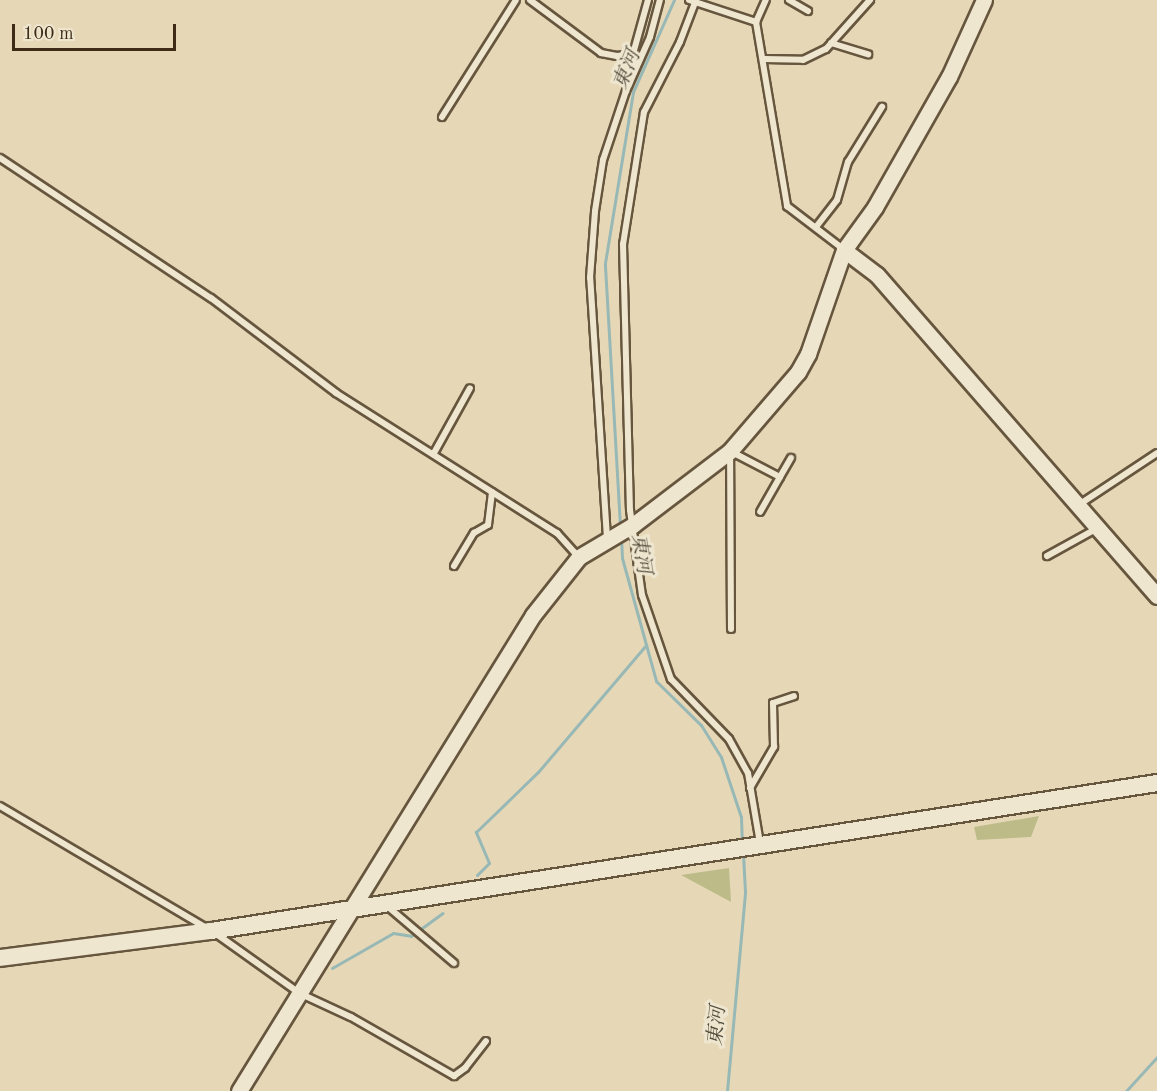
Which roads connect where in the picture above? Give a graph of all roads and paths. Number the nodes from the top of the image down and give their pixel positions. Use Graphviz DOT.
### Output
graph roads {
  1 [pos="516,0"];
  2 [pos="530,0"];
  3 [pos="648,0"];
  4 [pos="660,0"];
  5 [pos="693,0"];
  6 [pos="766,0"];
  7 [pos="789,0"];
  8 [pos="870,0"];
  9 [pos="984,0"];
  10 [pos="808,11"];
  11 [pos="756,22"];
  12 [pos="831,43"];
  13 [pos="868,54"];
  14 [pos="764,59"];
  15 [pos="882,107"];
  16 [pos="442,117"];
  17 [pos="0,158"];
  18 [pos="816,227"];
  19 [pos="844,250"];
  20 [pos="470,388"];
  21 [pos="730,451"];
  22 [pos="434,453"];
  23 [pos="1157,453"];
  24 [pos="791,458"];
  25 [pos="780,477"];
  26 [pos="492,492"];
  27 [pos="1080,504"];
  28 [pos="760,512"];
  29 [pos="633,525"];
  30 [pos="1099,527"];
  31 [pos="607,538"];
  32 [pos="1047,556"];
  33 [pos="579,557"];
  34 [pos="454,566"];
  35 [pos="1157,596"];
  36 [pos="731,629"];
  37 [pos="794,696"];
  38 [pos="1157,783"];
  39 [pos="750,788"];
  40 [pos="0,806"];
  41 [pos="760,843"];
  42 [pos="384,904"];
  43 [pos="349,909"];
  44 [pos="211,931"];
  45 [pos="0,958"];
  46 [pos="454,963"];
  47 [pos="299,993"];
  48 [pos="486,1041"];
  49 [pos="239,1091"];
  1 -- 16 [label="lane"];
  2 -- 3 [label="lane"];
  4 -- 31 [label="lane"];
  5 -- 11 [label="lane"];
  5 -- 29 [label="lane"];
  6 -- 11 [label="lane"];
  7 -- 10 [label="lane"];
  8 -- 12 [label="lane"];
  9 -- 19 [label="street"];
  11 -- 14 [label="lane"];
  12 -- 13 [label="lane"];
  12 -- 14 [label="lane"];
  14 -- 18 [label="lane"];
  15 -- 18 [label="lane"];
  17 -- 22 [label="lane"];
  18 -- 19 [label="lane"];
  19 -- 21 [label="street"];
  19 -- 27 [label="street"];
  20 -- 22 [label="lane"];
  21 -- 25 [label="lane"];
  21 -- 29 [label="street"];
  21 -- 36 [label="lane"];
  22 -- 26 [label="lane"];
  23 -- 27 [label="lane"];
  24 -- 25 [label="lane"];
  25 -- 28 [label="lane"];
  26 -- 33 [label="lane"];
  26 -- 34 [label="lane"];
  27 -- 30 [label="street"];
  29 -- 31 [label="street"];
  29 -- 39 [label="lane"];
  30 -- 32 [label="lane"];
  30 -- 35 [label="street"];
  31 -- 33 [label="street"];
  33 -- 43 [label="street"];
  37 -- 39 [label="lane"];
  38 -- 41 [label="main road"];
  39 -- 41 [label="lane"];
  40 -- 44 [label="lane"];
  41 -- 42 [label="main road"];
  42 -- 43 [label="main road"];
  42 -- 46 [label="lane"];
  43 -- 44 [label="main road"];
  43 -- 47 [label="street"];
  44 -- 45 [label="main road"];
  44 -- 47 [label="lane"];
  47 -- 48 [label="lane"];
  47 -- 49 [label="street"];
}
